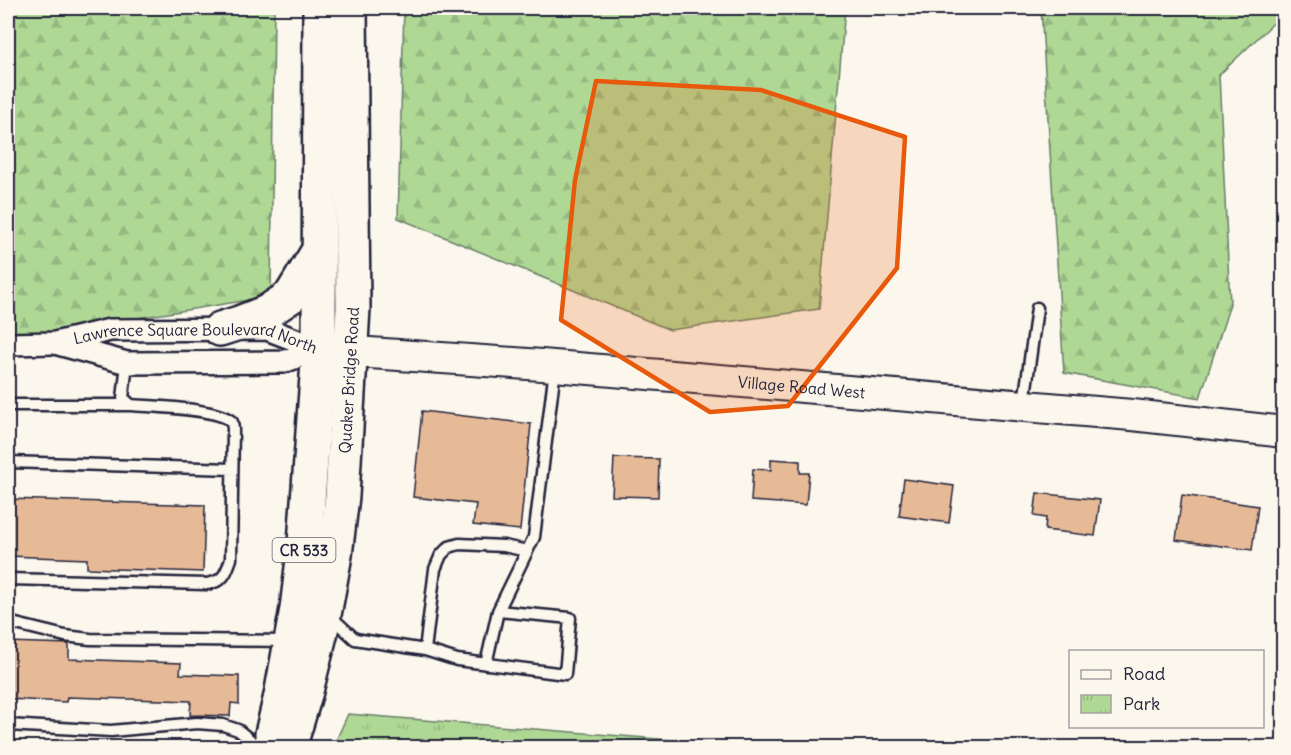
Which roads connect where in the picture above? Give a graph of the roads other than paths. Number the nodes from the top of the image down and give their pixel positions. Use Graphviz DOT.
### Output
graph roads {
  1 [pos="320,8"];
  2 [pos="350,8"];
  3 [pos="320,249"];
  4 [pos="1037,308"];
  5 [pos="220,329"];
  6 [pos="54,343"];
  7 [pos="8,344"];
  8 [pos="319,349"];
  9 [pos="350,352"];
  10 [pos="127,363"];
  11 [pos="555,367"];
  12 [pos="127,402"];
  13 [pos="8,405"];
  14 [pos="1024,406"];
  15 [pos="1284,432"];
  16 [pos="8,462"];
  17 [pos="232,469"];
  18 [pos="527,551"];
  19 [pos="8,579"];
  20 [pos="325,610"];
  21 [pos="498,611"];
  22 [pos="8,622"];
  23 [pos="291,641"];
  24 [pos="425,650"];
  25 [pos="486,664"];
  26 [pos="8,725"];
  27 [pos="260,747"];
  28 [pos="269,747"];
  29 [pos="289,747"];
  1 -- 3 [label="main road, Quaker Bridge Road / CR 533"];
  2 -- 9 [label="main road, Quaker Bridge Road / CR 533"];
  3 -- 5 [label="main road"];
  3 -- 8 [label="main road, Quaker Bridge Road / CR 533"];
  4 -- 14 [label="lane"];
  5 -- 6 [label="street, Lawrence Square Boulevard North"];
  5 -- 8 [label="street, Lawrence Square Boulevard North"];
  6 -- 7 [label="street, Lawrence Square Boulevard North"];
  6 -- 10 [label="street, Lawrence Square Boulevard North"];
  8 -- 9 [label="main road, Village Road West"];
  8 -- 10 [label="street, Lawrence Square Boulevard North"];
  8 -- 23 [label="main road, Quaker Bridge Road / CR 533"];
  9 -- 11 [label="main road, Village Road West"];
  9 -- 20 [label="main road, Quaker Bridge Road / CR 533"];
  10 -- 12 [label="lane"];
  11 -- 14 [label="main road, Village Road West"];
  11 -- 18 [label="lane"];
  12 -- 13 [label="lane"];
  12 -- 17 [label="lane"];
  14 -- 15 [label="main road, Village Road West"];
  16 -- 17 [label="lane"];
  17 -- 19 [label="lane"];
  18 -- 21 [label="lane"];
  18 -- 24 [label="lane"];
  20 -- 24 [label="lane"];
  20 -- 29 [label="main road, Quaker Bridge Road / CR 533"];
  21 -- 25 [label="lane"];
  21 -- 25 [label="lane"];
  22 -- 23 [label="lane"];
  23 -- 28 [label="main road, Quaker Bridge Road / CR 533"];
  24 -- 25 [label="lane"];
  26 -- 27 [label="lane"];
}
